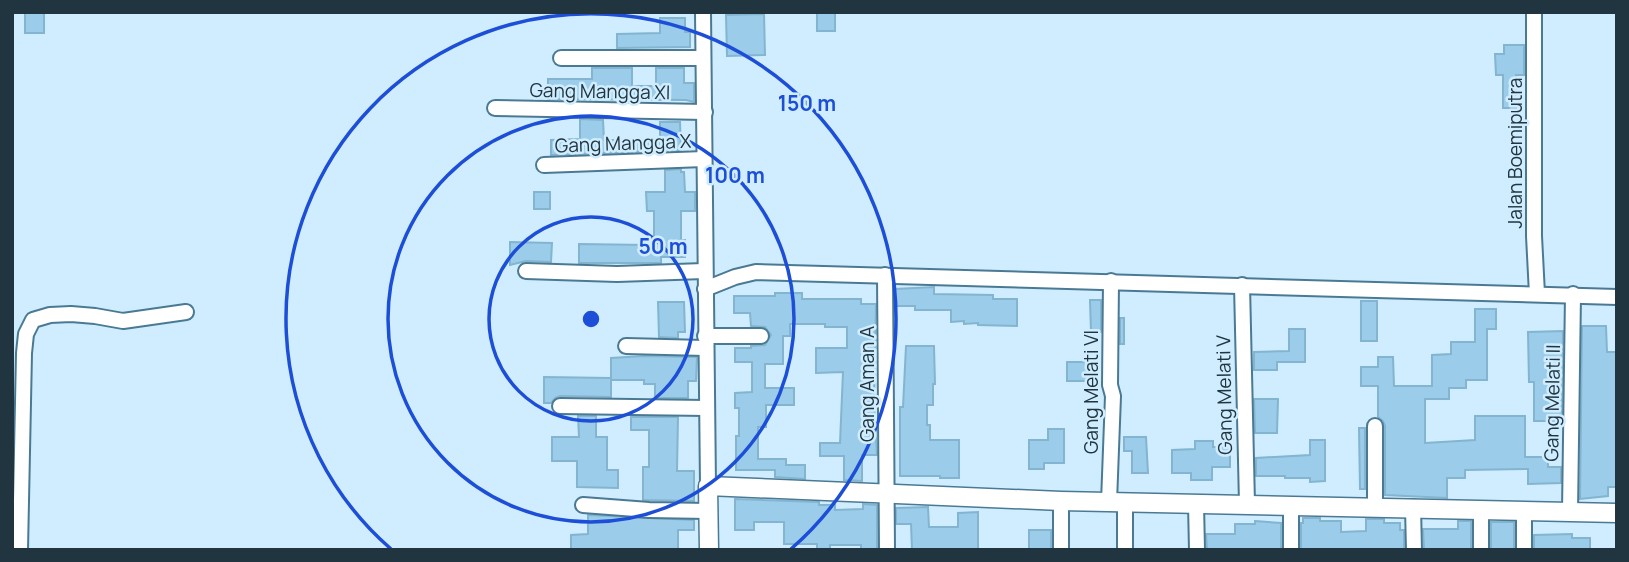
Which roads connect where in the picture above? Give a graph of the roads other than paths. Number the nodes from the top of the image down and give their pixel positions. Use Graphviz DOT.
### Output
graph roads {
  1 [pos="703,12"];
  2 [pos="1534,12"];
  3 [pos="561,58"];
  4 [pos="704,58"];
  5 [pos="495,108"];
  6 [pos="705,112"];
  7 [pos="704,159"];
  8 [pos="544,165"];
  9 [pos="526,271"];
  10 [pos="704,271"];
  11 [pos="885,275"];
  12 [pos="1111,281"];
  13 [pos="1242,285"];
  14 [pos="705,289"];
  15 [pos="1537,294"];
  16 [pos="1573,294"];
  17 [pos="1617,297"];
  18 [pos="186,312"];
  19 [pos="761,337"];
  20 [pos="705,342"];
  21 [pos="626,346"];
  22 [pos="18,353"];
  23 [pos="560,406"];
  24 [pos="706,408"];
  25 [pos="1375,426"];
  26 [pos="708,486"];
  27 [pos="886,492"];
  28 [pos="1061,501"];
  29 [pos="1117,502"];
  30 [pos="1196,504"];
  31 [pos="1247,504"];
  32 [pos="583,505"];
  33 [pos="1291,505"];
  34 [pos="1375,506"];
  35 [pos="1413,507"];
  36 [pos="1481,509"];
  37 [pos="1524,510"];
  38 [pos="708,511"];
  39 [pos="1570,512"];
  40 [pos="1617,513"];
  41 [pos="20,550"];
  42 [pos="709,550"];
  43 [pos="887,550"];
  44 [pos="1061,550"];
  45 [pos="1125,550"];
  46 [pos="1197,550"];
  47 [pos="1291,550"];
  48 [pos="1414,550"];
  49 [pos="1481,550"];
  50 [pos="1524,550"];
  1 -- 4 [label="street"];
  2 -- 15 [label="street, Jalan Boemiputra"];
  3 -- 4 [label="street"];
  4 -- 6 [label="street"];
  5 -- 6 [label="street, Gang Mangga XI"];
  6 -- 7 [label="street"];
  7 -- 8 [label="street, Gang Mangga X"];
  7 -- 10 [label="street"];
  9 -- 10 [label="street"];
  10 -- 14 [label="street"];
  11 -- 12 [label="street"];
  11 -- 14 [label="street"];
  11 -- 27 [label="street, Gang Aman A"];
  12 -- 13 [label="street"];
  12 -- 29 [label="street, Gang Melati VI"];
  13 -- 15 [label="street"];
  13 -- 31 [label="street, Gang Melati V"];
  14 -- 20 [label="street"];
  15 -- 16 [label="street"];
  16 -- 17 [label="street"];
  16 -- 39 [label="street, Gang Melati II"];
  18 -- 22 [label="street"];
  19 -- 20 [label="street"];
  20 -- 21 [label="street"];
  20 -- 24 [label="street"];
  22 -- 41 [label="street"];
  23 -- 24 [label="street"];
  24 -- 26 [label="street"];
  25 -- 34 [label="street"];
  26 -- 27 [label="street"];
  26 -- 38 [label="street"];
  27 -- 28 [label="street"];
  27 -- 43 [label="street, Gang Aman A"];
  28 -- 29 [label="street"];
  28 -- 44 [label="street"];
  29 -- 30 [label="street"];
  29 -- 45 [label="street, Gang Melati VI"];
  30 -- 31 [label="street"];
  30 -- 46 [label="street"];
  31 -- 33 [label="street"];
  32 -- 38 [label="street"];
  33 -- 34 [label="street"];
  33 -- 47 [label="street"];
  34 -- 35 [label="street"];
  35 -- 36 [label="street"];
  35 -- 48 [label="street"];
  36 -- 37 [label="street"];
  36 -- 49 [label="street"];
  37 -- 39 [label="street"];
  37 -- 50 [label="street"];
  38 -- 42 [label="street"];
  39 -- 40 [label="street"];
}
